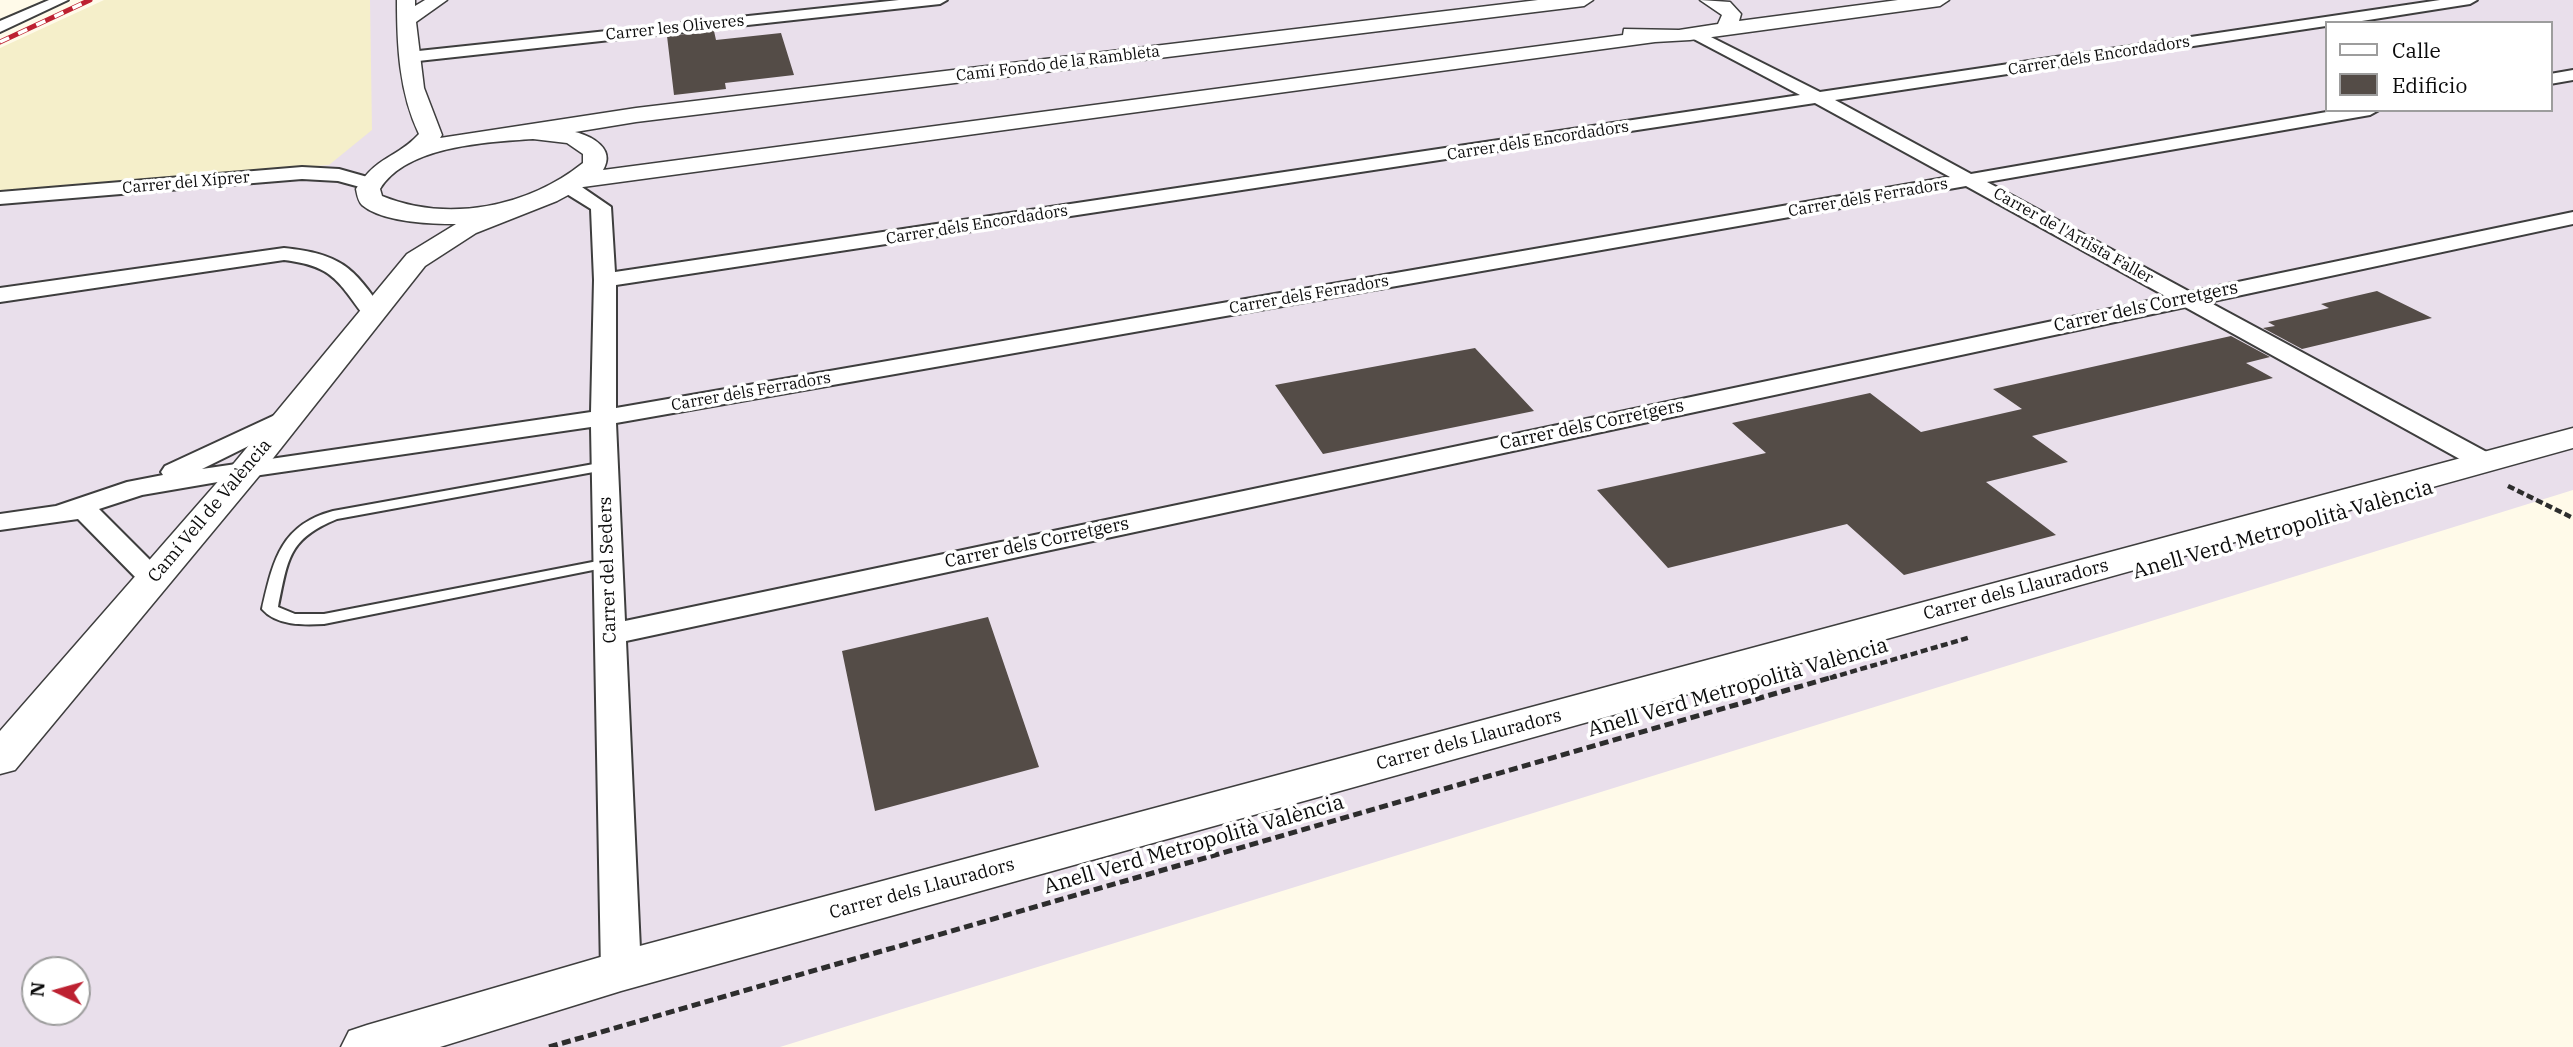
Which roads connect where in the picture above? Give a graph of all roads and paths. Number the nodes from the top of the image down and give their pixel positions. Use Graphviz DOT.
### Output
graph roads {
  1 [pos="61,0"];
  2 [pos="438,0"];
  3 [pos="940,0"];
  4 [pos="1584,0"];
  5 [pos="1592,0"];
  6 [pos="1709,0"];
  7 [pos="1940,0"];
  8 [pos="2470,0"];
  9 [pos="406,10"];
  10 [pos="2332,21"];
  11 [pos="2324,22"];
  12 [pos="0,27"];
  13 [pos="1726,28"];
  14 [pos="1695,34"];
  15 [pos="1652,37"];
  16 [pos="410,57"];
  17 [pos="2573,75"];
  18 [pos="2552,79"];
  19 [pos="1821,99"];
  20 [pos="2359,112"];
  21 [pos="422,120"];
  22 [pos="533,132"];
  23 [pos="497,134"];
  24 [pos="414,153"];
  25 [pos="1969,180"];
  26 [pos="575,183"];
  27 [pos="371,184"];
  28 [pos="0,198"];
  29 [pos="515,207"];
  30 [pos="406,213"];
  31 [pos="2573,218"];
  32 [pos="416,260"];
  33 [pos="605,281"];
  34 [pos="0,295"];
  35 [pos="2186,298"];
  36 [pos="373,312"];
  37 [pos="288,417"];
  38 [pos="603,418"];
  39 [pos="2573,438"];
  40 [pos="604,466"];
  41 [pos="2501,475"];
  42 [pos="239,478"];
  43 [pos="137,488"];
  44 [pos="75,510"];
  45 [pos="2573,518"];
  46 [pos="0,522"];
  47 [pos="608,563"];
  48 [pos="153,579"];
  49 [pos="610,634"];
  50 [pos="1981,634"];
  51 [pos="0,759"];
  52 [pos="621,971"];
  53 [pos="367,1047"];
  54 [pos="549,1047"];
  1 -- 12 [label="street"];
  2 -- 9 [label="street"];
  3 -- 16 [label="street, Carrer les Oliveres"];
  4 -- 22 [label="street, Camí Fondo de la Rambleta"];
  5 -- 15 [label="street"];
  6 -- 13 [label="street"];
  7 -- 13 [label="street"];
  8 -- 10 [label="street, Carrer dels Encordadors"];
  9 -- 16 [label="street"];
  11 -- 19 [label="street, Carrer dels Encordadors"];
  13 -- 14 [label="street"];
  14 -- 15 [label="street"];
  14 -- 19 [label="street, Carrer de l'Artista Faller"];
  15 -- 26 [label="street"];
  16 -- 21 [label="street"];
  17 -- 18 [label="street"];
  19 -- 25 [label="street, Carrer de l'Artista Faller"];
  19 -- 33 [label="street, Carrer dels Encordadors"];
  20 -- 25 [label="street, Carrer dels Ferradors"];
  21 -- 23 [label="street"];
  21 -- 24 [label="street"];
  22 -- 23 [label="street"];
  22 -- 26 [label="street"];
  23 -- 24 [label="street"];
  24 -- 27 [label="street"];
  25 -- 35 [label="street, Carrer de l'Artista Faller"];
  25 -- 38 [label="street, Carrer dels Ferradors"];
  26 -- 29 [label="street"];
  26 -- 33 [label="street, Carrer del Seders"];
  27 -- 28 [label="street, Carrer del Xiprer"];
  27 -- 30 [label="street"];
  29 -- 30 [label="street"];
  29 -- 32 [label="street, Camí Vell de València"];
  30 -- 32 [label="street"];
  31 -- 35 [label="street, Carrer dels Corretgers"];
  32 -- 36 [label="street, Camí Vell de València"];
  33 -- 38 [label="street, Carrer del Seders"];
  34 -- 36 [label="street"];
  35 -- 41 [label="street, Carrer de l'Artista Faller"];
  35 -- 49 [label="street, Carrer dels Corretgers"];
  36 -- 37 [label="street, Camí Vell de València"];
  37 -- 42 [label="street, Camí Vell de València"];
  37 -- 43 [label="street"];
  38 -- 40 [label="street, Carrer del Seders"];
  38 -- 42 [label="street, Carrer dels Ferradors"];
  39 -- 41 [label="street, Carrer dels Llauradors"];
  40 -- 47 [label="street, Carrer del Seders"];
  40 -- 47 [label="lane"];
  41 -- 45 [label="path"];
  41 -- 52 [label="street, Carrer dels Llauradors"];
  42 -- 43 [label="street"];
  42 -- 44 [label="street"];
  42 -- 48 [label="street, Camí Vell de València"];
  43 -- 44 [label="street"];
  44 -- 46 [label="street"];
  44 -- 48 [label="street"];
  47 -- 49 [label="street, Carrer del Seders"];
  48 -- 51 [label="street, Camí Vell de València"];
  49 -- 52 [label="street, Carrer del Seders"];
  50 -- 54 [label="path, Anell Verd Metropolità València"];
  52 -- 53 [label="street, Carrer dels Llauradors"];
}
